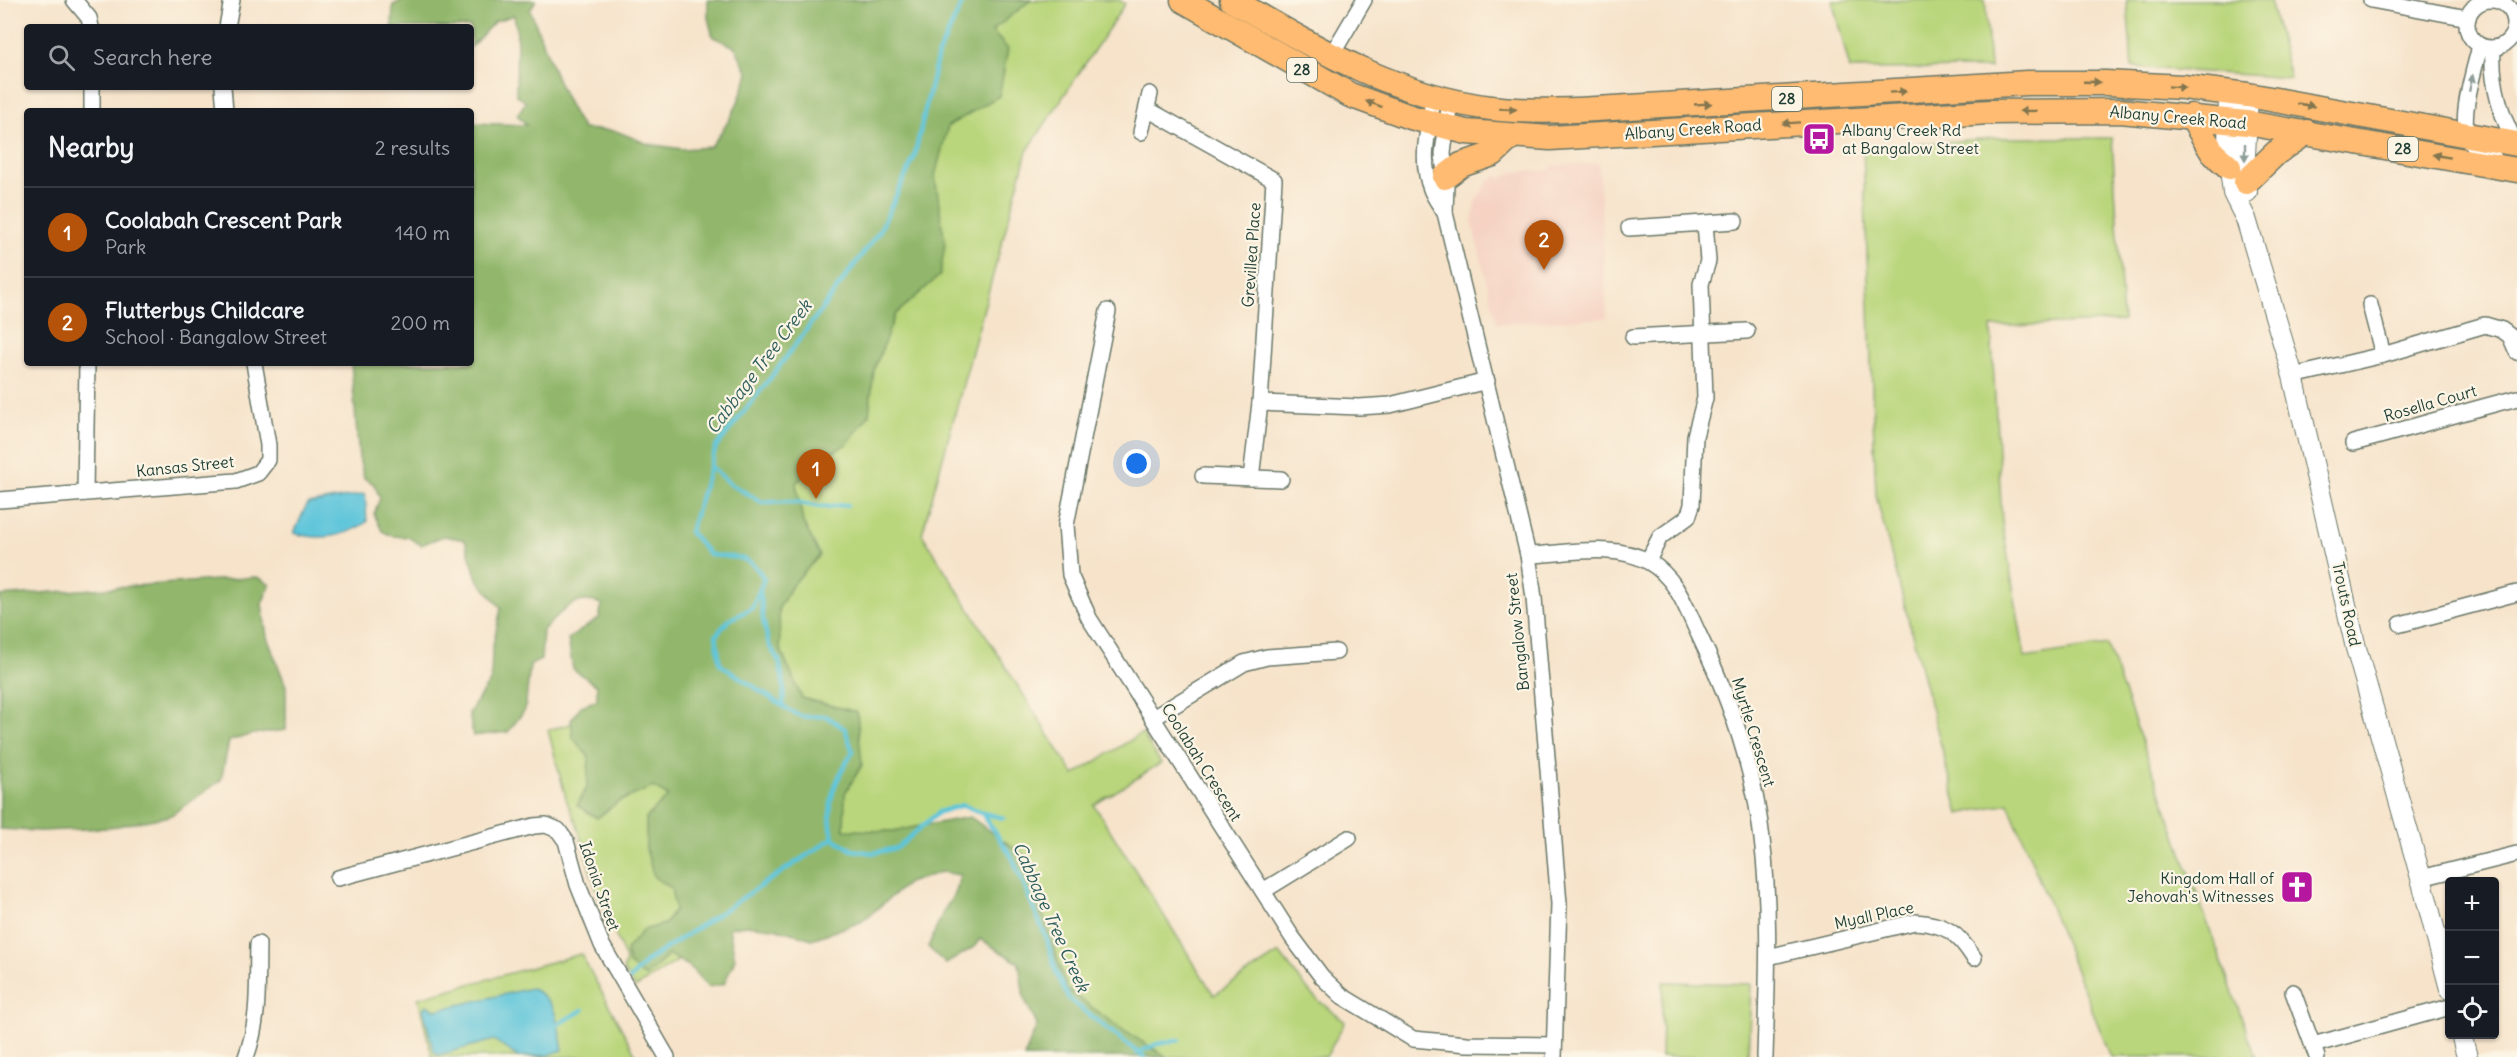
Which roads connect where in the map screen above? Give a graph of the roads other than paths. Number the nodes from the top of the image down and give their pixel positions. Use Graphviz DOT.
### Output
graph roads {
  1 [pos="74,0"];
  2 [pos="232,0"];
  3 [pos="1183,0"];
  4 [pos="1232,0"];
  5 [pos="1364,0"];
  6 [pos="2371,0"];
  7 [pos="2488,0"];
  8 [pos="2507,3"];
  9 [pos="2468,18"];
  10 [pos="90,24"];
  11 [pos="228,24"];
  12 [pos="2516,28"];
  13 [pos="2487,47"];
  14 [pos="1331,56"];
  15 [pos="92,90"];
  16 [pos="223,90"];
  17 [pos="2239,94"];
  18 [pos="1442,99"];
  19 [pos="92,108"];
  20 [pos="225,108"];
  21 [pos="2191,116"];
  22 [pos="2238,121"];
  23 [pos="1437,125"];
  24 [pos="1141,132"];
  25 [pos="2307,132"];
  26 [pos="2467,135"];
  27 [pos="1510,137"];
  28 [pos="2517,144"];
  29 [pos="2508,168"];
  30 [pos="2237,174"];
  31 [pos="1445,177"];
  32 [pos="1445,213"];
  33 [pos="1735,220"];
  34 [pos="1705,222"];
  35 [pos="1629,228"];
  36 [pos="2370,305"];
  37 [pos="1108,312"];
  38 [pos="1747,331"];
  39 [pos="1703,333"];
  40 [pos="1633,337"];
  41 [pos="2516,349"];
  42 [pos="2383,355"];
  43 [pos="87,366"];
  44 [pos="255,366"];
  45 [pos="2294,376"];
  46 [pos="1487,381"];
  47 [pos="2517,398"];
  48 [pos="1260,403"];
  49 [pos="2353,443"];
  50 [pos="1203,476"];
  51 [pos="1251,478"];
  52 [pos="1281,479"];
  53 [pos="86,493"];
  54 [pos="0,500"];
  55 [pos="1528,555"];
  56 [pos="1648,561"];
  57 [pos="2517,593"];
  58 [pos="2402,624"];
  59 [pos="1336,652"];
  60 [pos="1153,718"];
  61 [pos="1348,838"];
  62 [pos="2517,854"];
  63 [pos="338,878"];
  64 [pos="2421,878"];
  65 [pos="1263,891"];
  66 [pos="258,944"];
  67 [pos="1768,957"];
  68 [pos="1974,958"];
  69 [pos="2449,985"];
  70 [pos="2293,992"];
  71 [pos="2445,1009"];
  72 [pos="2462,1039"];
  73 [pos="1554,1051"];
  74 [pos="2315,1051"];
  75 [pos="245,1057"];
  76 [pos="667,1057"];
  77 [pos="1765,1057"];
  78 [pos="2467,1057"];
  1 -- 10 [label="street"];
  2 -- 11 [label="street"];
  23 -- 3 [label="main road, Albany Creek Road / 28, one-way"];
  4 -- 14 [label="main road, Albany Creek Road / 28"];
  5 -- 14 [label="street"];
  6 -- 9 [label="street"];
  7 -- 8 [label="street"];
  7 -- 9 [label="street"];
  8 -- 12 [label="street"];
  9 -- 13 [label="street"];
  12 -- 13 [label="street"];
  26 -- 13 [label="street, one-way"];
  13 -- 28 [label="street"];
  14 -- 18 [label="main road, Albany Creek Road / 28"];
  15 -- 19 [label="street"];
  16 -- 20 [label="street"];
  18 -- 17 [label="main road, Albany Creek Road / 28, one-way"];
  17 -- 22 [label="street, Trouts Road"];
  17 -- 26 [label="main road, Albany Creek Road / 28, one-way"];
  18 -- 23 [label="street, Bangalow Street"];
  21 -- 22 [label="main road, Albany Creek Road / 28"];
  21 -- 27 [label="main road, Albany Creek Road / 28, one-way"];
  21 -- 30 [label="main road"];
  22 -- 25 [label="main road, Albany Creek Road / 28"];
  22 -- 30 [label="street, Trouts Road"];
  23 -- 27 [label="main road, Albany Creek Road / 28"];
  23 -- 31 [label="street, Bangalow Street"];
  23 -- 32 [label="street, Bangalow Street"];
  24 -- 48 [label="street, Grevillea Place"];
  29 -- 25 [label="main road, Albany Creek Road / 28, one-way"];
  25 -- 30 [label="main road"];
  26 -- 28 [label="main road, Albany Creek Road / 28"];
  26 -- 29 [label="street"];
  27 -- 31 [label="main road"];
  30 -- 45 [label="street, Trouts Road"];
  31 -- 32 [label="street, Bangalow Street"];
  32 -- 46 [label="street, Bangalow Street"];
  33 -- 34 [label="street"];
  34 -- 35 [label="street"];
  34 -- 39 [label="street"];
  36 -- 42 [label="street"];
  37 -- 60 [label="street, Coolabah Crescent"];
  38 -- 39 [label="street"];
  39 -- 40 [label="street"];
  39 -- 56 [label="street"];
  41 -- 42 [label="street"];
  42 -- 45 [label="street"];
  43 -- 53 [label="street"];
  44 -- 53 [label="street, Kansas Street"];
  45 -- 64 [label="street, Trouts Road"];
  46 -- 48 [label="street"];
  46 -- 55 [label="street, Bangalow Street"];
  47 -- 49 [label="street, Rosella Court"];
  48 -- 51 [label="street, Grevillea Place"];
  50 -- 51 [label="street"];
  51 -- 52 [label="street"];
  53 -- 54 [label="street, Kansas Street"];
  55 -- 56 [label="street, Myrtle Crescent"];
  55 -- 73 [label="street, Bangalow Street"];
  56 -- 67 [label="street, Myrtle Crescent"];
  57 -- 58 [label="street"];
  59 -- 60 [label="street"];
  60 -- 65 [label="street, Coolabah Crescent"];
  61 -- 65 [label="street"];
  62 -- 64 [label="street"];
  63 -- 76 [label="street, Idonia Street"];
  64 -- 69 [label="street, Trouts Road"];
  65 -- 73 [label="street, Coolabah Crescent"];
  66 -- 75 [label="street"];
  67 -- 68 [label="street, Myall Place"];
  67 -- 77 [label="street, Myrtle Crescent"];
  70 -- 74 [label="street"];
  71 -- 74 [label="street"];
  72 -- 78 [label="street"];
}
